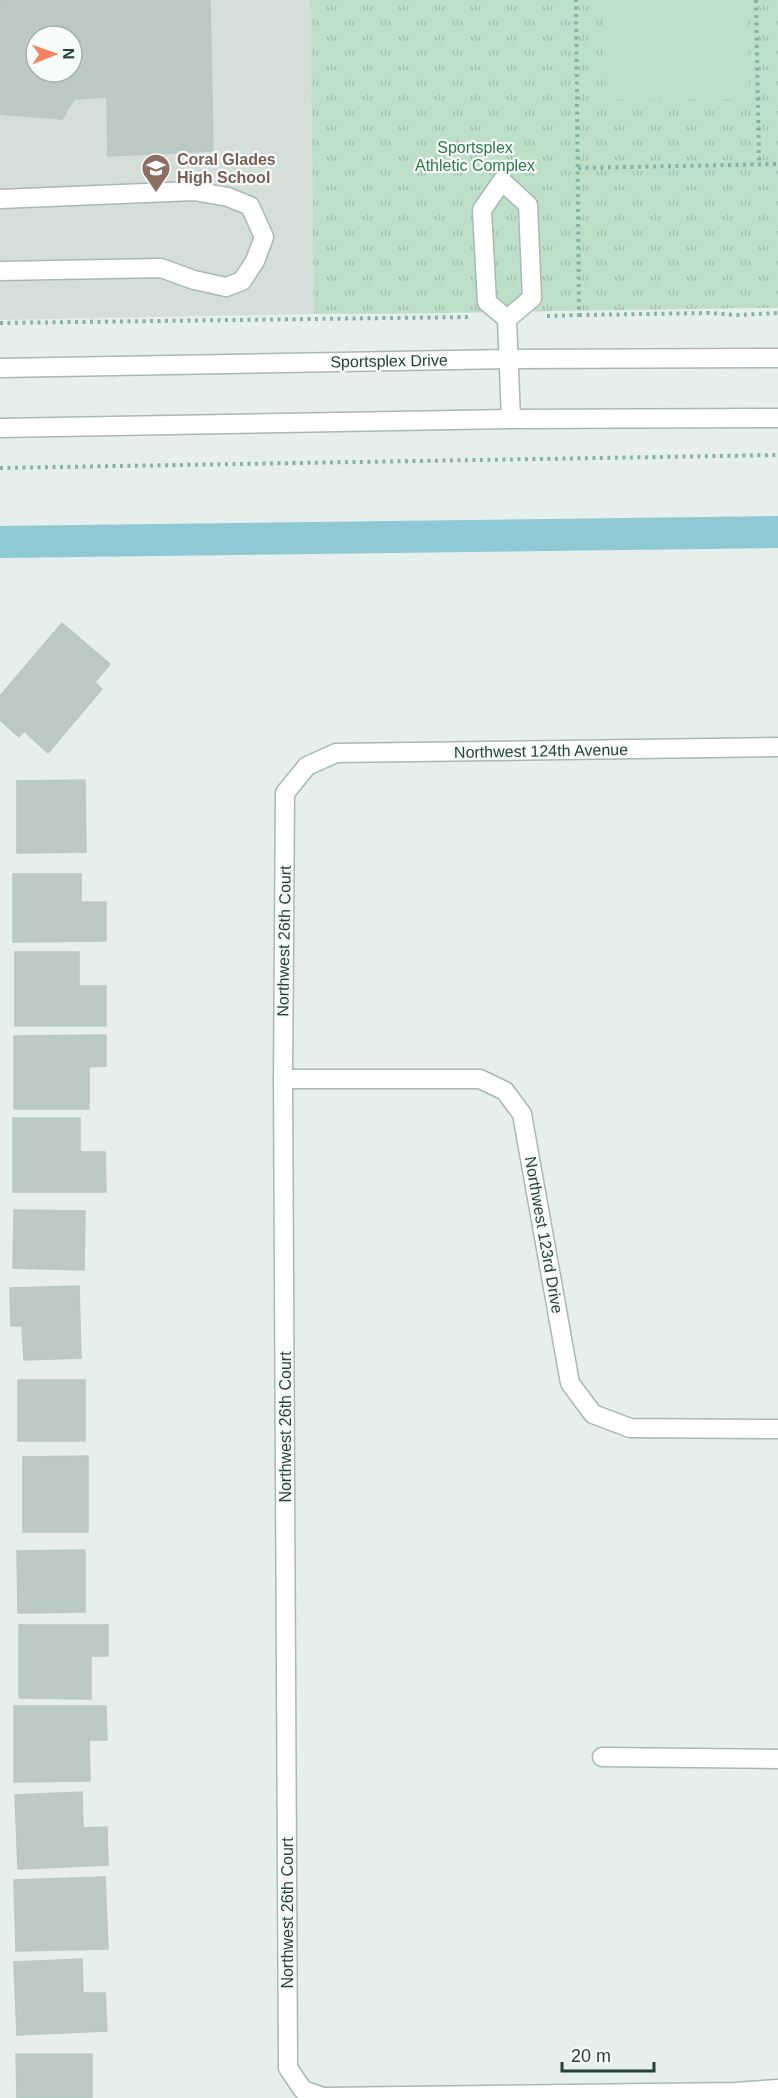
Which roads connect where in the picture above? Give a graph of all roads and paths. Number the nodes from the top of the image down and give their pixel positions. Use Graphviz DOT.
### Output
graph roads {
  1 [pos="576,0"];
  2 [pos="756,0"];
  3 [pos="778,164"];
  4 [pos="759,165"];
  5 [pos="578,168"];
  6 [pos="0,199"];
  7 [pos="0,271"];
  8 [pos="778,313"];
  9 [pos="579,315"];
  10 [pos="507,317"];
  11 [pos="0,323"];
  12 [pos="778,358"];
  13 [pos="508,359"];
  14 [pos="0,368"];
  15 [pos="778,418"];
  16 [pos="511,419"];
  17 [pos="0,428"];
  18 [pos="778,455"];
  19 [pos="0,468"];
  20 [pos="778,747"];
  21 [pos="307,766"];
  22 [pos="283,1079"];
  23 [pos="778,1429"];
  24 [pos="602,1757"];
  25 [pos="778,1759"];
  26 [pos="778,2089"];
  27 [pos="734,2095"];
  1 -- 5 [label="path"];
  2 -- 4 [label="path"];
  3 -- 4 [label="path"];
  4 -- 5 [label="path"];
  5 -- 9 [label="path"];
  6 -- 7 [label="street"];
  8 -- 9 [label="path"];
  9 -- 10 [label="path"];
  10 -- 10 [label="street"];
  10 -- 11 [label="path"];
  10 -- 13 [label="street"];
  12 -- 13 [label="street, Sportsplex Drive"];
  13 -- 14 [label="street, Sportsplex Drive"];
  13 -- 16 [label="street"];
  15 -- 16 [label="street"];
  16 -- 17 [label="street"];
  18 -- 19 [label="path"];
  20 -- 21 [label="street, Northwest 124th Avenue"];
  21 -- 22 [label="street, Northwest 26th Court"];
  22 -- 23 [label="street, Northwest 123rd Drive"];
  22 -- 27 [label="street, Northwest 26th Court"];
  24 -- 25 [label="street"];
  26 -- 27 [label="street"];
}
